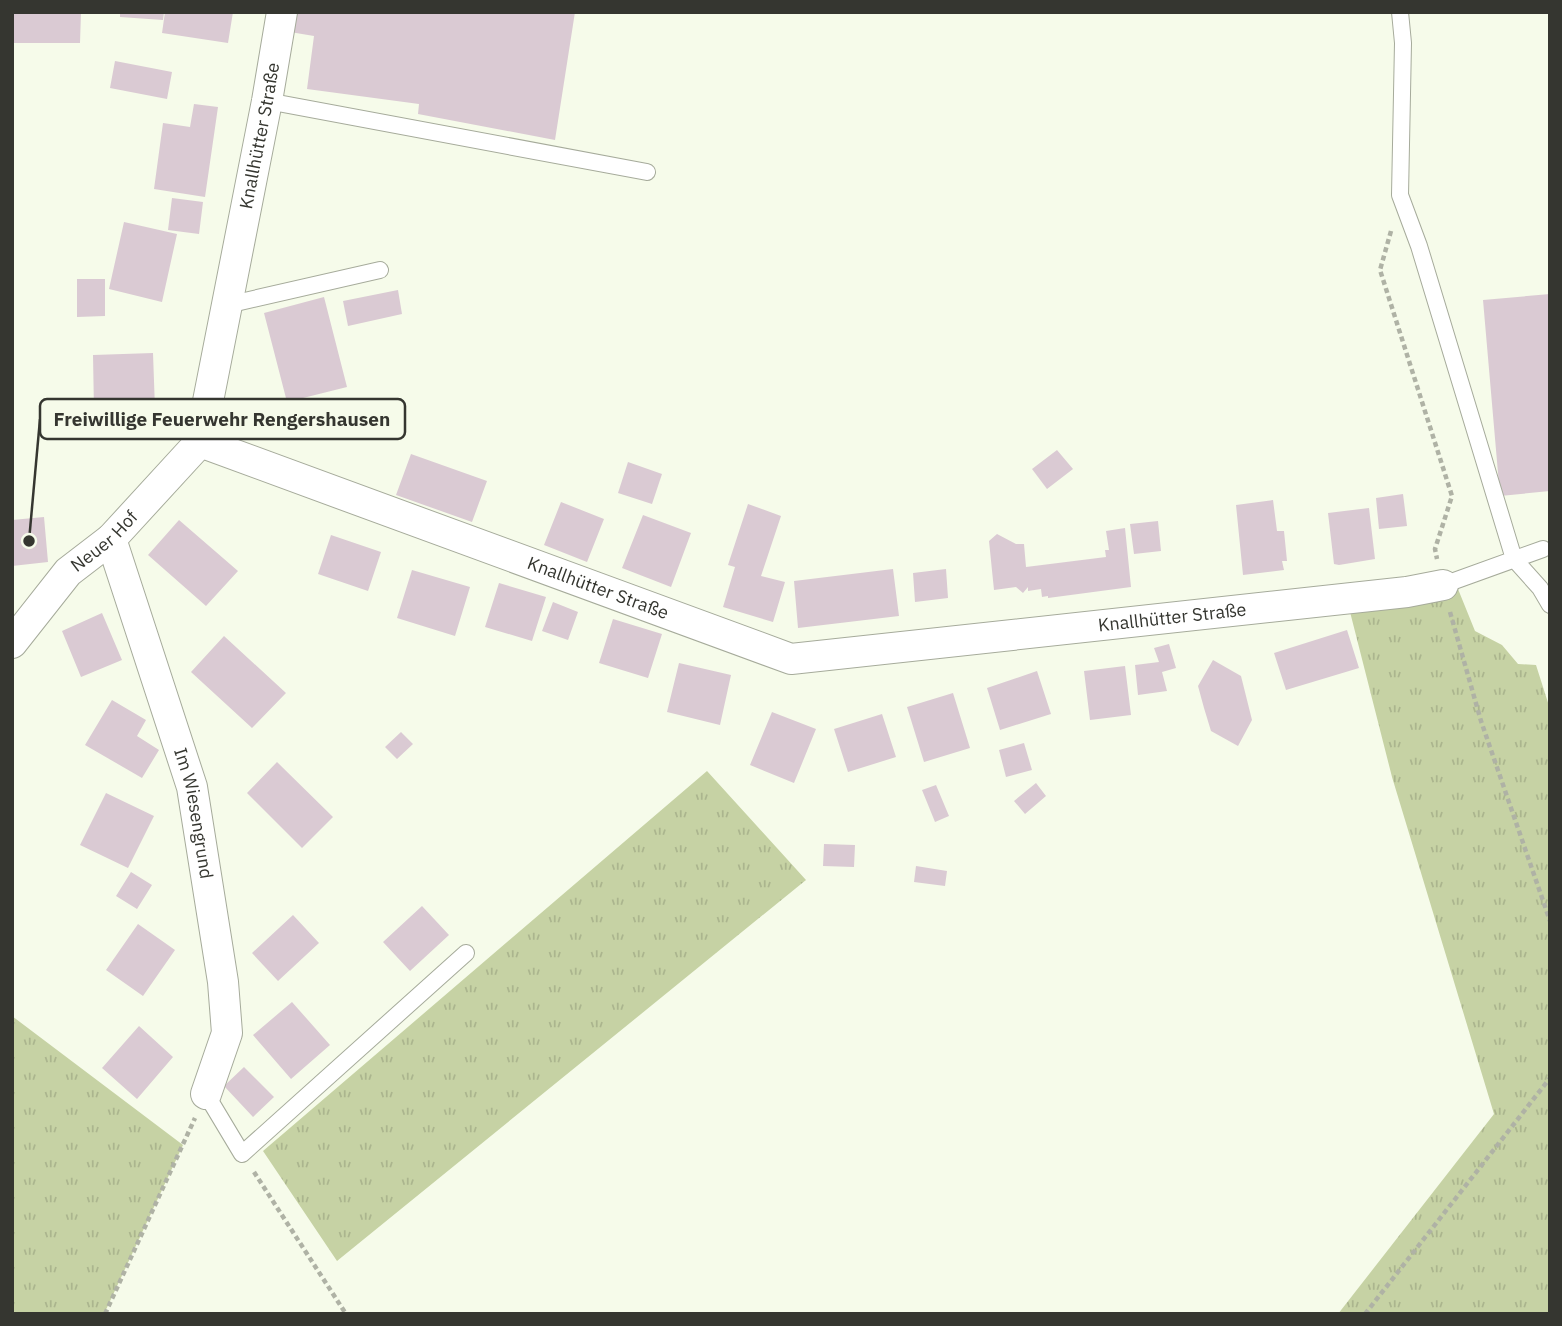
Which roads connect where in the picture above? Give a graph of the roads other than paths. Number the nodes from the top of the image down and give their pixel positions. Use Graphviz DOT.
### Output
graph roads {
  1 [pos="282,12"];
  2 [pos="1401,12"];
  3 [pos="267,101"];
  4 [pos="647,172"];
  5 [pos="380,270"];
  6 [pos="227,305"];
  7 [pos="200,442"];
  8 [pos="111,539"];
  9 [pos="1543,549"];
  10 [pos="1514,559"];
  11 [pos="1443,585"];
  12 [pos="1550,605"];
  13 [pos="12,643"];
  14 [pos="466,953"];
  15 [pos="206,1094"];
  1 -- 3 [label="street, Knallhütter Straße"];
  2 -- 10 [label="lane"];
  3 -- 4 [label="lane"];
  3 -- 6 [label="street, Knallhütter Straße"];
  5 -- 6 [label="lane"];
  6 -- 7 [label="street, Knallhütter Straße"];
  7 -- 8 [label="street, Neuer Hof"];
  7 -- 11 [label="street, Knallhütter Straße"];
  8 -- 13 [label="street, Neuer Hof"];
  8 -- 15 [label="street, Im Wiesengrund"];
  9 -- 10 [label="lane"];
  10 -- 11 [label="lane"];
  10 -- 12 [label="lane"];
  14 -- 15 [label="lane"];
}
